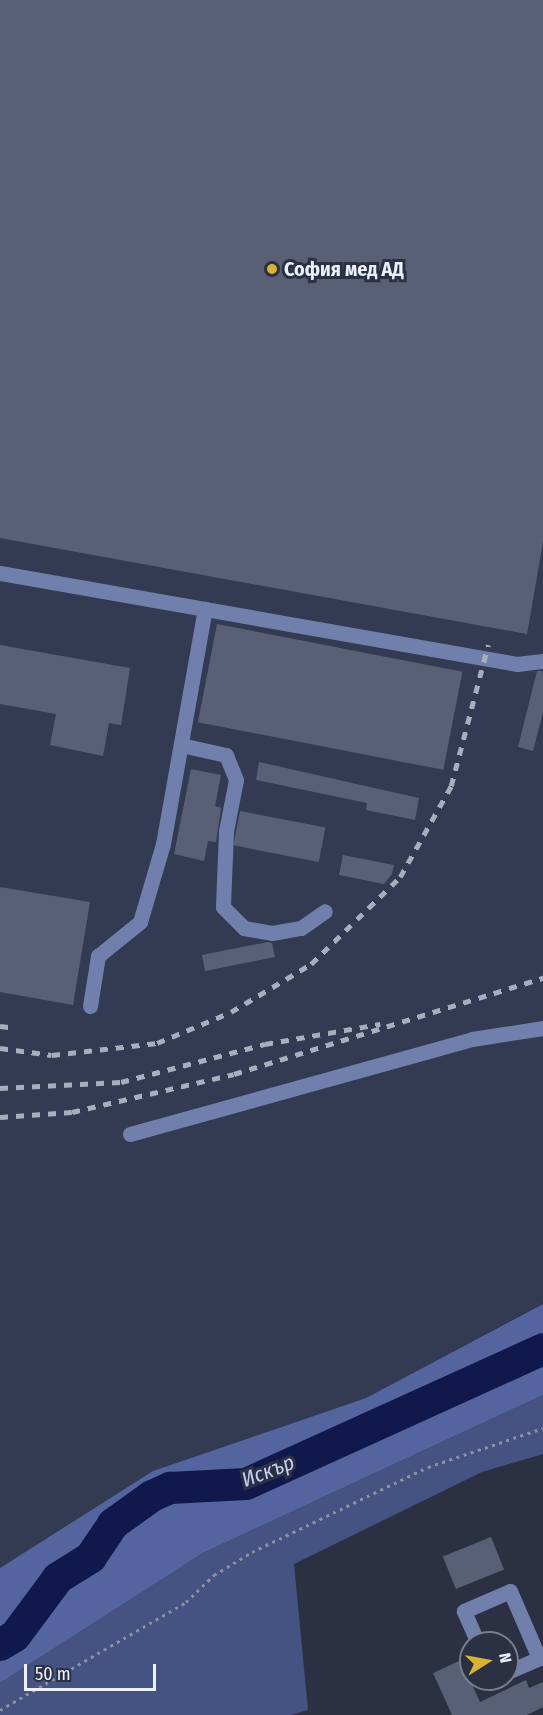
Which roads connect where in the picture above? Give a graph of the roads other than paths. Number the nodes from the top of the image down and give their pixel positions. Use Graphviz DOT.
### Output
graph roads {
  1 [pos="0,573"];
  2 [pos="205,609"];
  3 [pos="543,661"];
  4 [pos="181,745"];
  5 [pos="325,911"];
  6 [pos="90,1006"];
  7 [pos="543,1028"];
  8 [pos="130,1134"];
  9 [pos="473,1631"];
  10 [pos="541,1658"];
  11 [pos="519,1667"];
  1 -- 2 [label="lane"];
  2 -- 3 [label="lane"];
  2 -- 4 [label="lane"];
  4 -- 5 [label="lane"];
  4 -- 6 [label="lane"];
  7 -- 8 [label="lane"];
  9 -- 10 [label="lane"];
  10 -- 11 [label="lane"];
}
